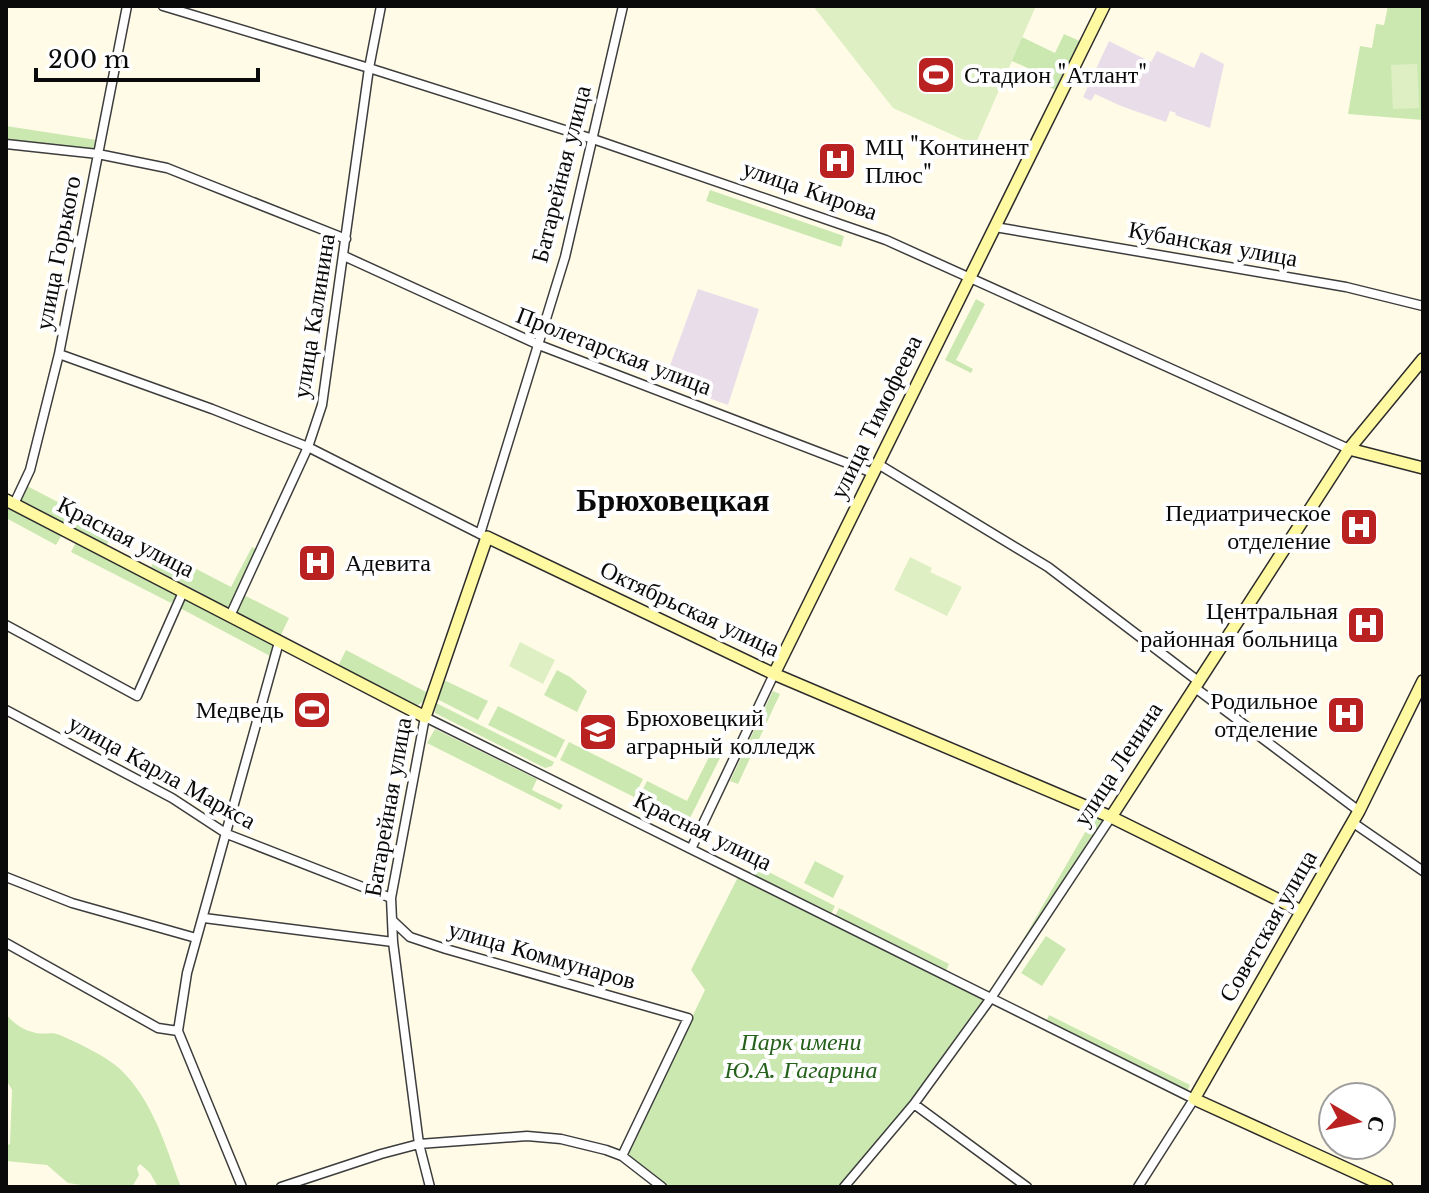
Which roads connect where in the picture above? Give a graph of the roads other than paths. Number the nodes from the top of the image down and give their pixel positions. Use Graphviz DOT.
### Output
graph roads {
  1 [pos="127,6"];
  2 [pos="163,6"];
  3 [pos="381,6"];
  4 [pos="623,6"];
  5 [pos="1104,6"];
  6 [pos="369,68"];
  7 [pos="593,139"];
  8 [pos="6,144"];
  9 [pos="98,154"];
  10 [pos="995,227"];
  11 [pos="346,239"];
  12 [pos="344,256"];
  13 [pos="969,278"];
  14 [pos="1423,306"];
  15 [pos="539,345"];
  16 [pos="59,354"];
  17 [pos="1423,359"];
  18 [pos="308,447"];
  19 [pos="1349,449"];
  20 [pos="876,468"];
  21 [pos="1423,468"];
  22 [pos="10,502"];
  23 [pos="483,535"];
  24 [pos="183,592"];
  25 [pos="230,616"];
  26 [pos="6,625"];
  27 [pos="279,642"];
  28 [pos="774,674"];
  29 [pos="1423,681"];
  30 [pos="1196,684"];
  31 [pos="6,710"];
  32 [pos="425,717"];
  33 [pos="1359,811"];
  34 [pos="1111,817"];
  35 [pos="1352,822"];
  36 [pos="227,834"];
  37 [pos="691,849"];
  38 [pos="1423,871"];
  39 [pos="6,877"];
  40 [pos="391,898"];
  41 [pos="1301,911"];
  42 [pos="204,918"];
  43 [pos="392,919"];
  44 [pos="196,938"];
  45 [pos="393,942"];
  46 [pos="6,943"];
  47 [pos="991,998"];
  48 [pos="178,1031"];
  49 [pos="1194,1099"];
  50 [pos="914,1104"];
  51 [pos="419,1144"];
  52 [pos="622,1156"];
  53 [pos="242,1187"];
  54 [pos="281,1187"];
  55 [pos="430,1187"];
  56 [pos="662,1187"];
  57 [pos="844,1187"];
  58 [pos="1027,1187"];
  59 [pos="1138,1187"];
  60 [pos="1387,1187"];
  1 -- 9 [label="street, улица Горького"];
  2 -- 6 [label="street, улица Кирова"];
  3 -- 6 [label="street, улица Калинина"];
  4 -- 7 [label="street, Батарейная улица"];
  5 -- 10 [label="street, улица Тимофеева"];
  6 -- 7 [label="street, улица Кирова"];
  6 -- 11 [label="street, улица Калинина"];
  7 -- 13 [label="street, улица Кирова"];
  7 -- 15 [label="street, Батарейная улица"];
  8 -- 9 [label="street"];
  9 -- 11 [label="street"];
  9 -- 16 [label="street, улица Горького"];
  10 -- 13 [label="street, улица Тимофеева"];
  10 -- 14 [label="street, Кубанская улица"];
  11 -- 12 [label="street, улица Калинина"];
  12 -- 15 [label="street, Пролетарская улица"];
  12 -- 18 [label="street, улица Калинина"];
  13 -- 19 [label="street, улица Кирова"];
  13 -- 20 [label="street, улица Тимофеева"];
  15 -- 20 [label="street, Пролетарская улица"];
  15 -- 23 [label="street, Батарейная улица"];
  16 -- 18 [label="street, Октябрьская улица"];
  16 -- 22 [label="street, улица Горького"];
  17 -- 19 [label="street, улица Ленина"];
  18 -- 23 [label="street, Октябрьская улица"];
  18 -- 25 [label="street, улица Калинина"];
  19 -- 21 [label="street, улица Кирова"];
  19 -- 30 [label="street, улица Ленина"];
  20 -- 28 [label="street, улица Тимофеева"];
  20 -- 30 [label="street, Пролетарская улица"];
  22 -- 24 [label="street, Красная улица"];
  23 -- 28 [label="street, Октябрьская улица"];
  23 -- 32 [label="street, Батарейная улица"];
  24 -- 25 [label="street, Красная улица"];
  24 -- 26 [label="street"];
  25 -- 27 [label="street, Красная улица"];
  27 -- 32 [label="street, Красная улица"];
  27 -- 36 [label="street"];
  28 -- 34 [label="street, Октябрьская улица"];
  28 -- 37 [label="street, улица Тимофеева"];
  29 -- 33 [label="street, Советская улица"];
  30 -- 33 [label="street, Пролетарская улица"];
  30 -- 34 [label="street, улица Ленина"];
  31 -- 36 [label="street, улица Карла Маркса"];
  32 -- 37 [label="street, Красная улица"];
  32 -- 40 [label="street, Батарейная улица"];
  33 -- 35 [label="street, Советская улица"];
  34 -- 41 [label="street, Октябрьская улица"];
  34 -- 47 [label="street, улица Ленина"];
  35 -- 38 [label="street"];
  35 -- 41 [label="street, Советская улица"];
  36 -- 40 [label="street, улица Карла Маркса"];
  36 -- 42 [label="street"];
  37 -- 47 [label="street, Красная улица"];
  39 -- 44 [label="street"];
  40 -- 43 [label="street, Батарейная улица"];
  41 -- 49 [label="street, Советская улица"];
  42 -- 44 [label="street"];
  42 -- 45 [label="street"];
  43 -- 45 [label="street, Батарейная улица"];
  43 -- 52 [label="street, улица Коммунаров"];
  44 -- 48 [label="street"];
  45 -- 51 [label="street, Батарейная улица"];
  46 -- 48 [label="street"];
  47 -- 49 [label="street, Красная улица"];
  47 -- 50 [label="street, улица Ленина"];
  48 -- 53 [label="street"];
  49 -- 59 [label="street, Советская улица"];
  49 -- 60 [label="street, Красная улица"];
  50 -- 57 [label="street, улица Ленина"];
  50 -- 58 [label="street"];
  51 -- 52 [label="street"];
  51 -- 54 [label="street"];
  51 -- 55 [label="street, Батарейная улица"];
  52 -- 56 [label="street"];
}
